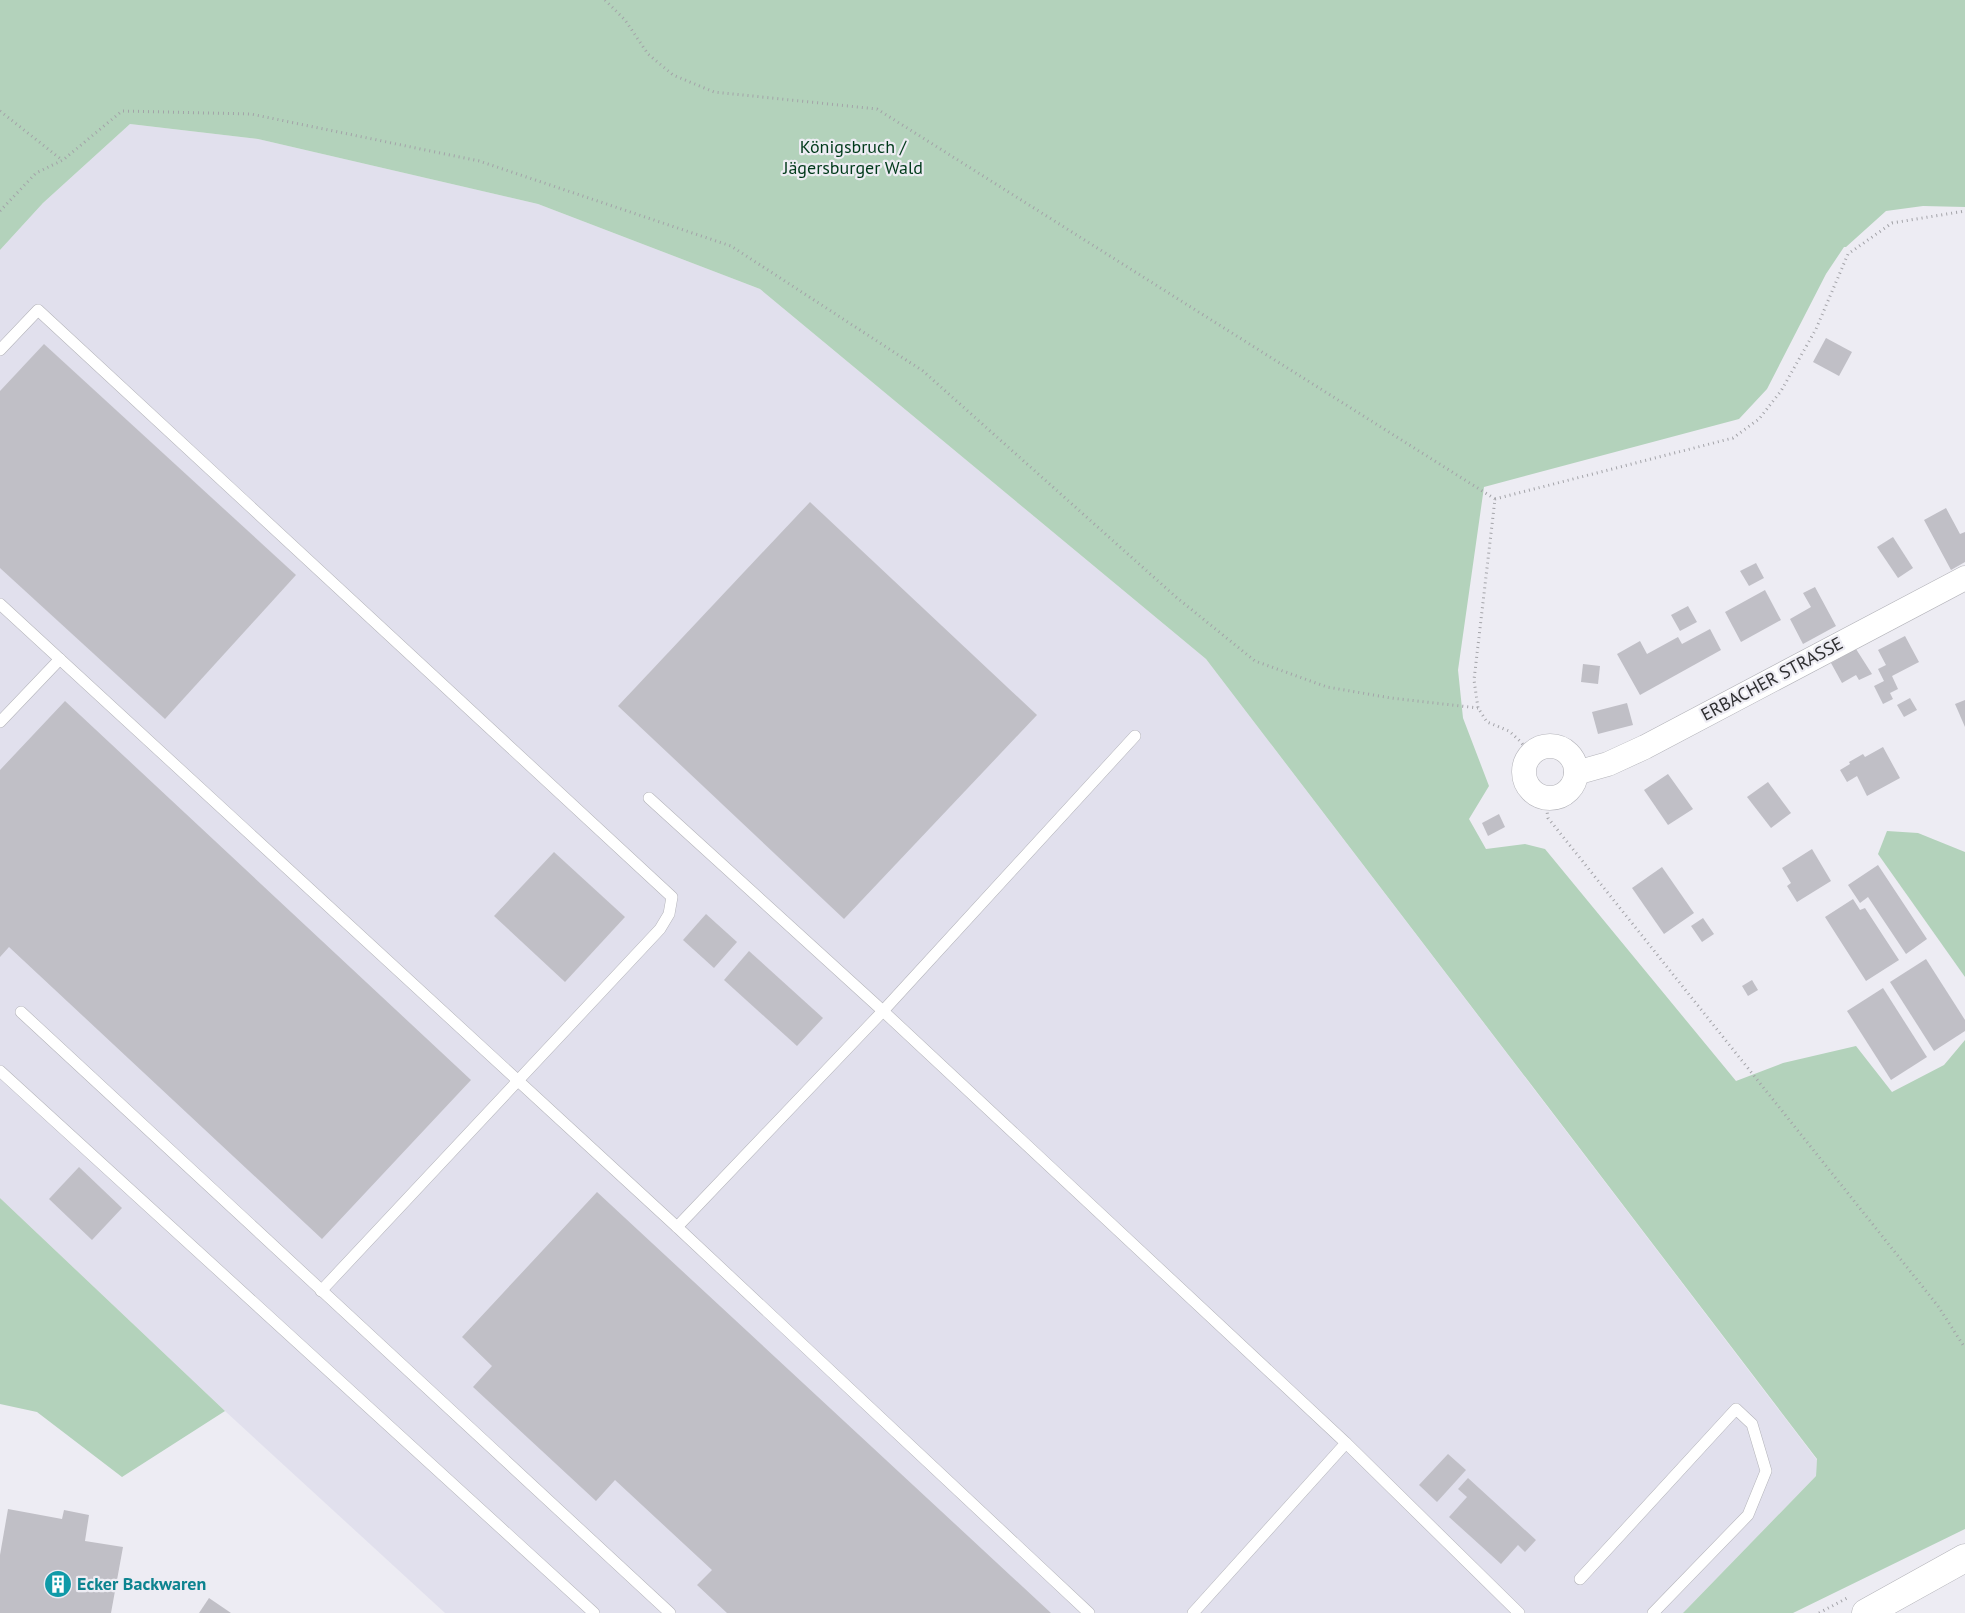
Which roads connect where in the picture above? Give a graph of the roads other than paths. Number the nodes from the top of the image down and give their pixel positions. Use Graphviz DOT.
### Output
graph roads {
  1 [pos="0,350"];
  2 [pos="1965,578"];
  3 [pos="0,604"];
  4 [pos="60,659"];
  5 [pos="0,722"];
  6 [pos="1134,736"];
  7 [pos="1576,773"];
  8 [pos="649,798"];
  9 [pos="883,1010"];
  10 [pos="21,1012"];
  11 [pos="0,1071"];
  12 [pos="517,1081"];
  13 [pos="677,1227"];
  14 [pos="322,1291"];
  15 [pos="1346,1443"];
  16 [pos="1965,1558"];
  17 [pos="1580,1579"];
  18 [pos="594,1613"];
  19 [pos="670,1613"];
  20 [pos="1089,1613"];
  21 [pos="1193,1613"];
  22 [pos="1519,1613"];
  23 [pos="1653,1613"];
  24 [pos="1866,1613"];
  1 -- 12 [label="lane"];
  2 -- 7 [label="street, ERBACHER STRASSE"];
  3 -- 4 [label="lane"];
  4 -- 5 [label="lane"];
  4 -- 12 [label="lane"];
  6 -- 9 [label="lane"];
  7 -- 7 [label="street"];
  8 -- 9 [label="lane"];
  9 -- 13 [label="lane"];
  9 -- 15 [label="lane"];
  10 -- 14 [label="lane"];
  11 -- 18 [label="lane"];
  12 -- 13 [label="lane"];
  12 -- 14 [label="lane"];
  13 -- 20 [label="lane"];
  14 -- 19 [label="lane"];
  15 -- 21 [label="lane"];
  15 -- 22 [label="lane"];
  16 -- 24 [label="street"];
  17 -- 23 [label="lane"];
}
